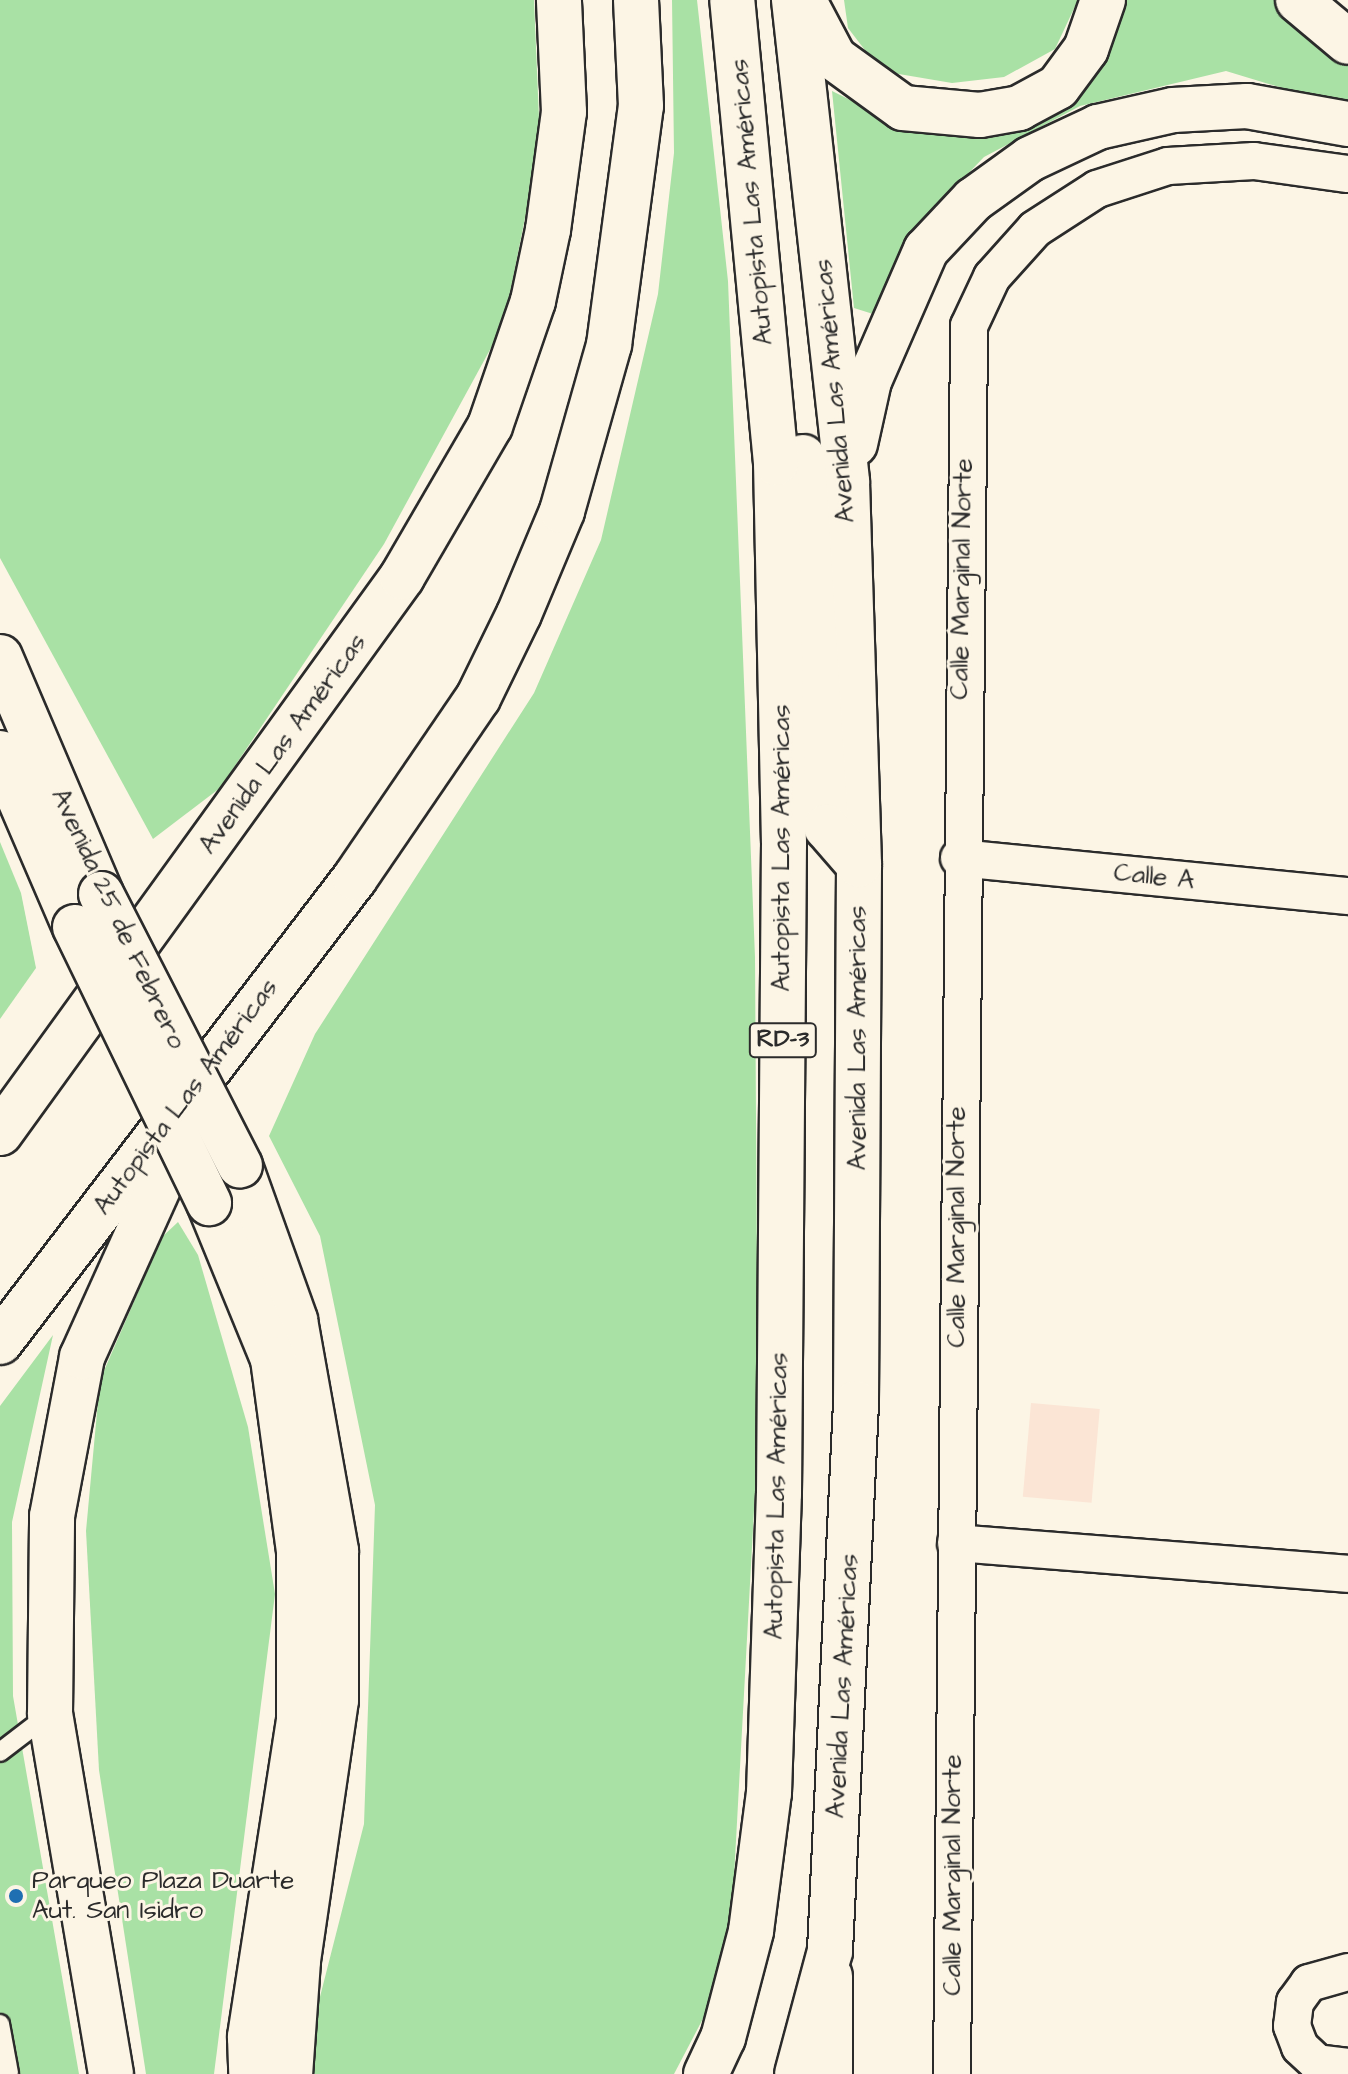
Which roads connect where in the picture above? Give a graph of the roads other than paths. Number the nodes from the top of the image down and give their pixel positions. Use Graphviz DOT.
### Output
graph roads {
  1 [pos="559,0"];
  2 [pos="636,0"];
  3 [pos="732,0"];
  4 [pos="794,0"];
  5 [pos="804,0"];
  6 [pos="1103,0"];
  7 [pos="1298,0"];
  8 [pos="1348,42"];
  9 [pos="1348,124"];
  10 [pos="1348,174"];
  11 [pos="761,296"];
  12 [pos="847,482"];
  13 [pos="0,657"];
  14 [pos="0,753"];
  15 [pos="959,858"];
  16 [pos="859,865"];
  17 [pos="1348,896"];
  18 [pos="88,910"];
  19 [pos="221,1049"];
  20 [pos="0,1133"];
  21 [pos="0,1342"];
  22 [pos="956,1543"];
  23 [pos="1348,1574"];
  24 [pos="50,1714"];
  25 [pos="0,1752"];
  26 [pos="830,1951"];
  27 [pos="1348,1972"];
  28 [pos="0,2024"];
  29 [pos="1298,2061"];
  30 [pos="0,2066"];
  31 [pos="1348,2067"];
  32 [pos="10,2074"];
  33 [pos="111,2074"];
  34 [pos="251,2074"];
  35 [pos="290,2074"];
  36 [pos="706,2074"];
  37 [pos="797,2074"];
  38 [pos="820,2074"];
  39 [pos="830,2074"];
  40 [pos="952,2074"];
  1 -- 20 [label="main road, Avenida Las Américas"];
  2 -- 19 [label="main road, Autopista Las Américas"];
  3 -- 11 [label="main road, Autopista Las Américas / RD-3"];
  4 -- 12 [label="main road, Avenida Las Américas"];
  5 -- 6 [label="main road"];
  7 -- 8 [label="main road"];
  9 -- 12 [label="main road"];
  10 -- 15 [label="street, Calle Marginal Norte"];
  11 -- 16 [label="main road"];
  11 -- 36 [label="main road, Autopista Las Américas / RD-3"];
  12 -- 16 [label="main road, Avenida Las Américas"];
  13 -- 18 [label="main road, Avenida 25 de Febrero"];
  14 -- 18 [label="main road, Avenida 25 de Febrero"];
  15 -- 17 [label="street, Calle A"];
  15 -- 22 [label="street, Calle Marginal Norte"];
  16 -- 26 [label="main road, Avenida Las Américas"];
  18 -- 34 [label="main road, Avenida 25 de Febrero, bridge"];
  18 -- 35 [label="main road, Avenida 25 de Febrero, bridge"];
  19 -- 21 [label="main road, Autopista Las Américas"];
  19 -- 24 [label="main road"];
  22 -- 23 [label="street"];
  22 -- 40 [label="street, Calle Marginal Norte"];
  24 -- 25 [label="lane"];
  24 -- 33 [label="main road"];
  26 -- 37 [label="main road, Avenida Las Américas"];
  26 -- 38 [label="main road"];
  26 -- 39 [label="main road"];
  27 -- 29 [label="street"];
  28 -- 32 [label="lane"];
  29 -- 31 [label="street"];
  30 -- 32 [label="lane"];
}
